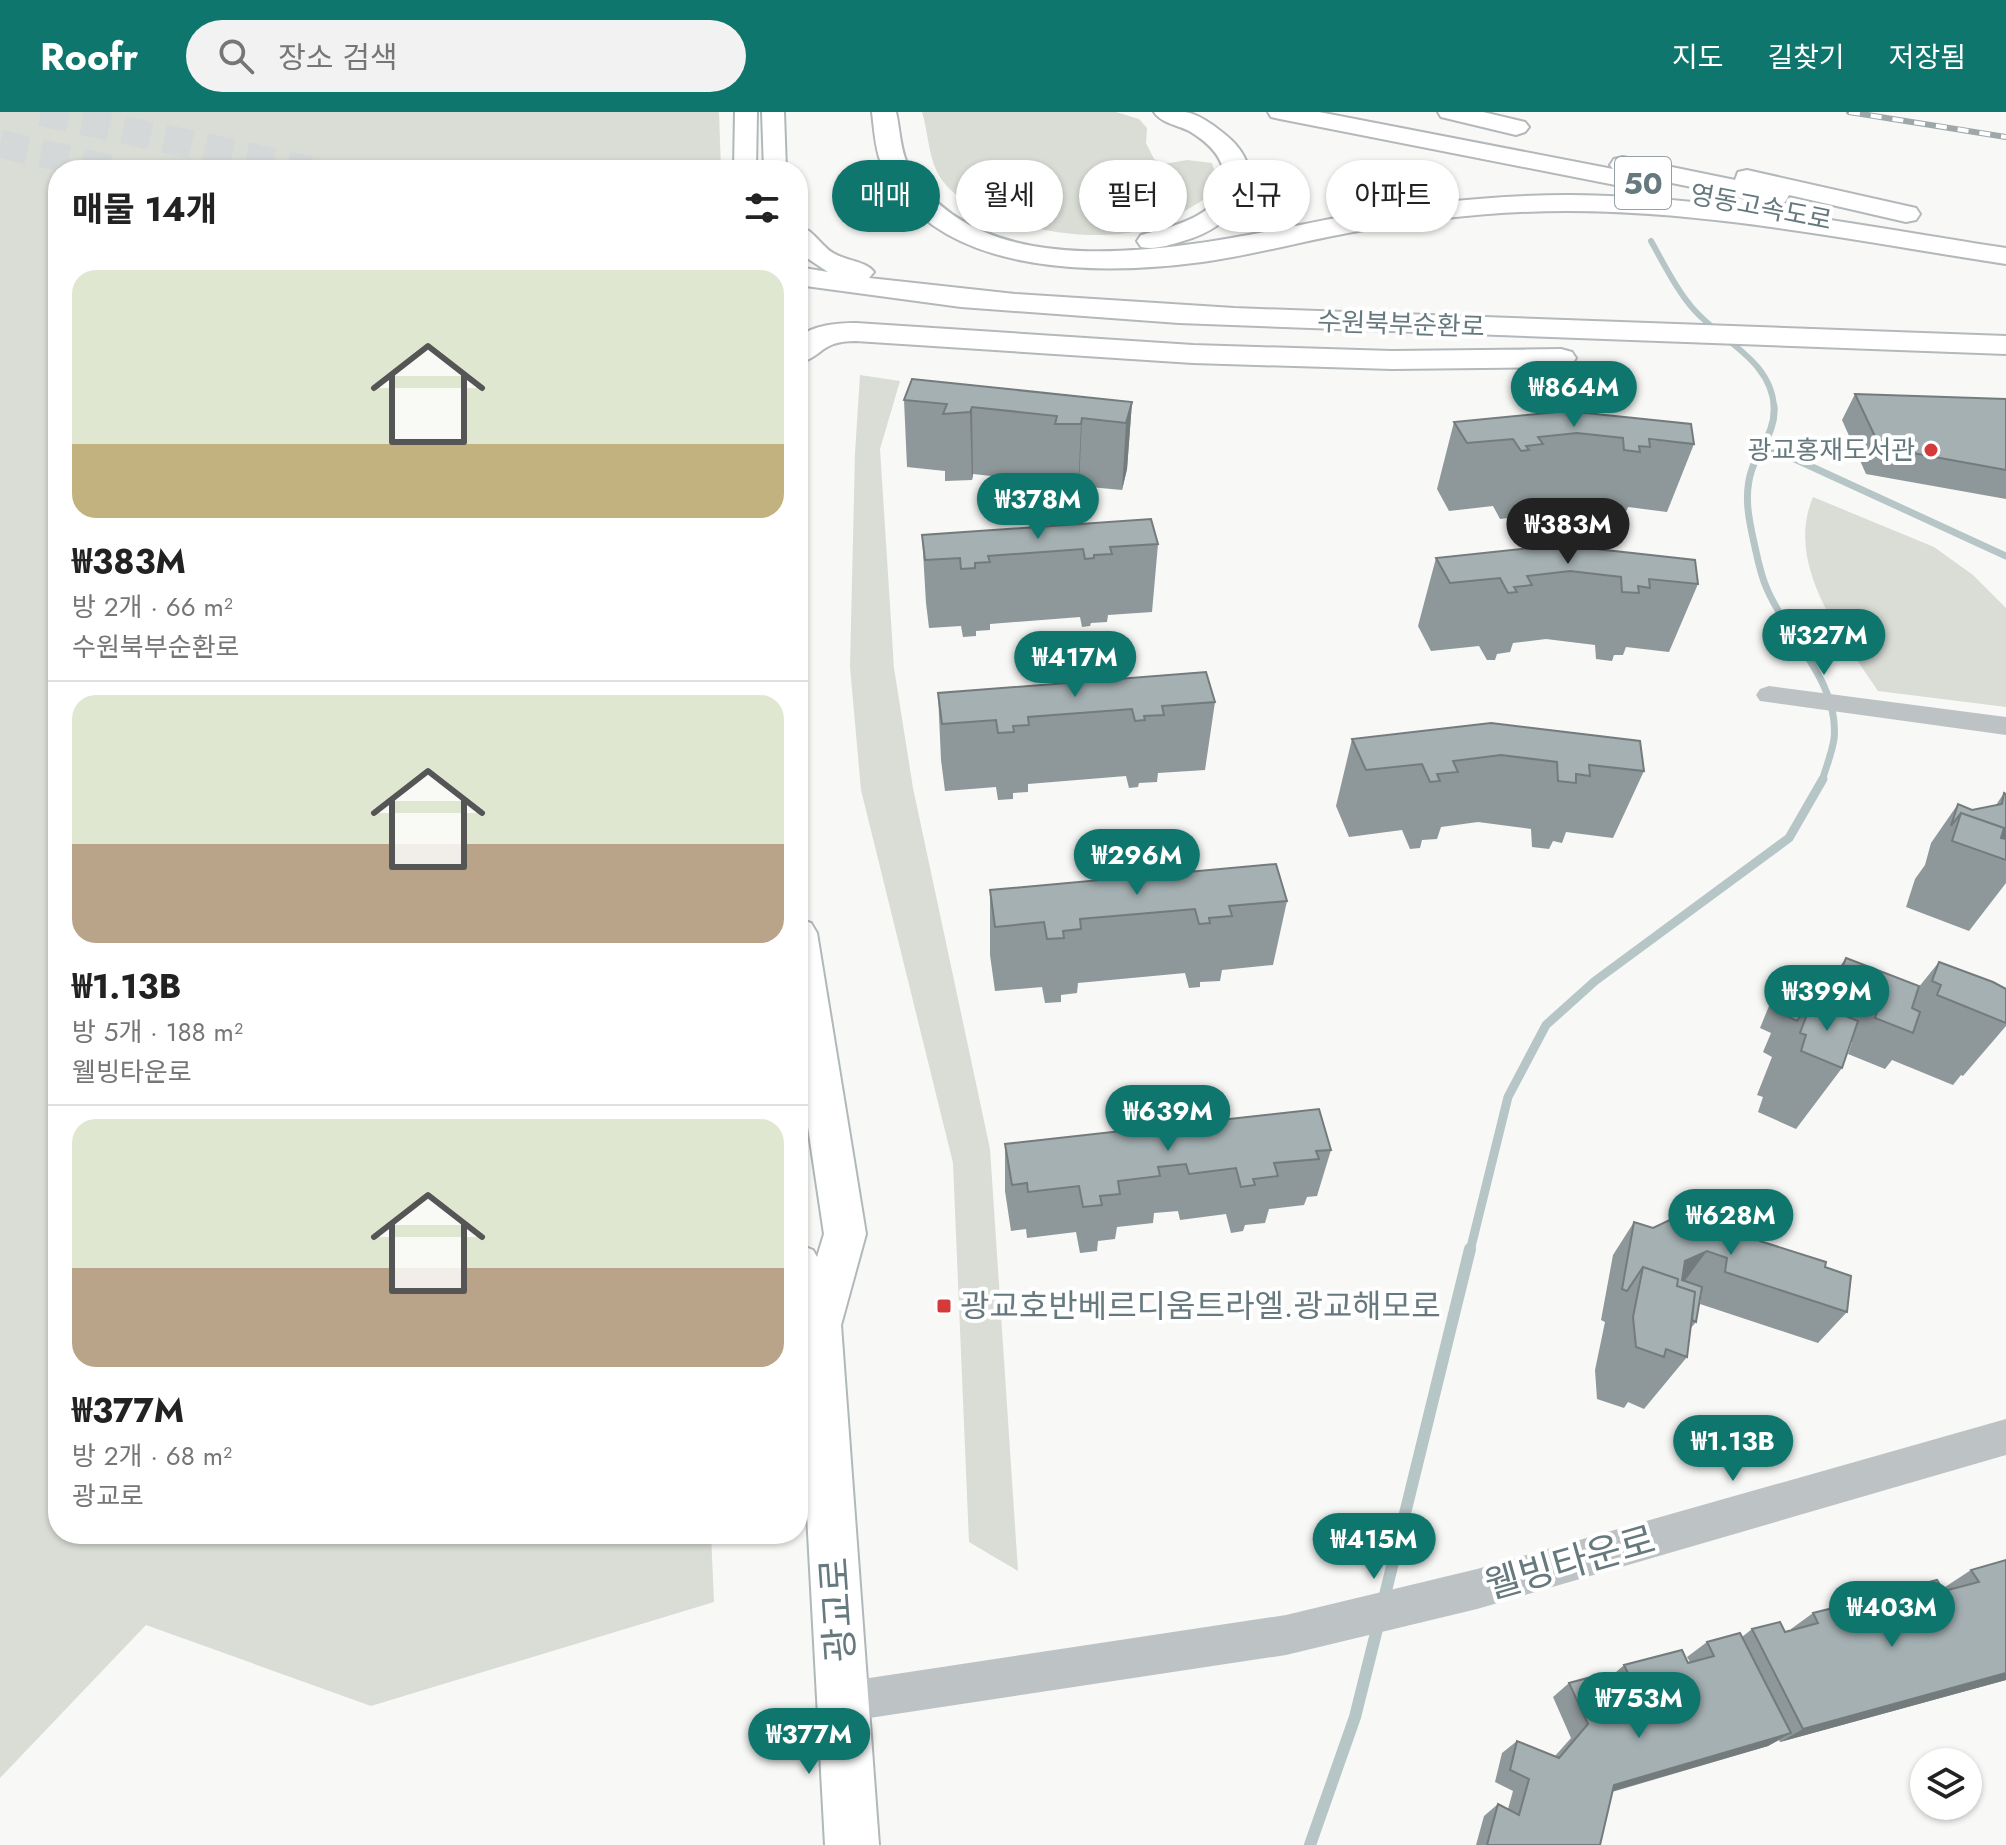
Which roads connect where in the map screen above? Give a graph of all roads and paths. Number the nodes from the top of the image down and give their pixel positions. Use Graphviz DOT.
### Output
graph roads {
  1 [pos="746,112"];
  2 [pos="773,112"];
  3 [pos="884,112"];
  4 [pos="903,112"];
  5 [pos="1166,112"];
  6 [pos="1280,112"];
  7 [pos="1359,112"];
  8 [pos="1450,112"];
  9 [pos="1543,133"];
  10 [pos="1605,147"];
  11 [pos="745,160"];
  12 [pos="775,160"];
  13 [pos="2006,238"];
  14 [pos="808,249"];
  15 [pos="2006,255"];
  16 [pos="808,280"];
  17 [pos="867,301"];
  18 [pos="812,308"];
  19 [pos="1635,333"];
  20 [pos="808,343"];
  21 [pos="2006,345"];
  22 [pos="1664,357"];
  23 [pos="2006,366"];
  24 [pos="1769,695"];
  25 [pos="2006,726"];
  26 [pos="808,997"];
  27 [pos="808,1293"];
  28 [pos="819,1325"];
  29 [pos="2006,1437"];
  30 [pos="843,1702"];
  31 [pos="852,1845"];
  1 -- 11 [label="main road"];
  2 -- 12 [label="main road"];
  3 -- 15 [label="highway"];
  4 -- 5 [label="highway"];
  6 -- 15 [label="highway, 영동고속도로 / 50"];
  7 -- 13 [label="highway, 영동고속도로 / 50"];
  8 -- 9 [label="highway"];
  10 -- 13 [label="highway"];
  14 -- 19 [label="highway"];
  16 -- 17 [label="highway, 수원북부순환로"];
  17 -- 18 [label="highway, 수원북부순환로"];
  17 -- 19 [label="highway, 수원북부순환로"];
  17 -- 22 [label="highway, 수원북부순환로"];
  19 -- 21 [label="highway, 수원북부순환로"];
  20 -- 22 [label="highway"];
  22 -- 23 [label="highway, 수원북부순환로"];
  24 -- 25 [label="street"];
  26 -- 28 [label="main road, 광교로"];
  27 -- 28 [label="main road, 광교로"];
  28 -- 30 [label="main road, 광교로"];
  29 -- 30 [label="street, 웰빙타운로"];
  30 -- 31 [label="main road, 광교로"];
}
